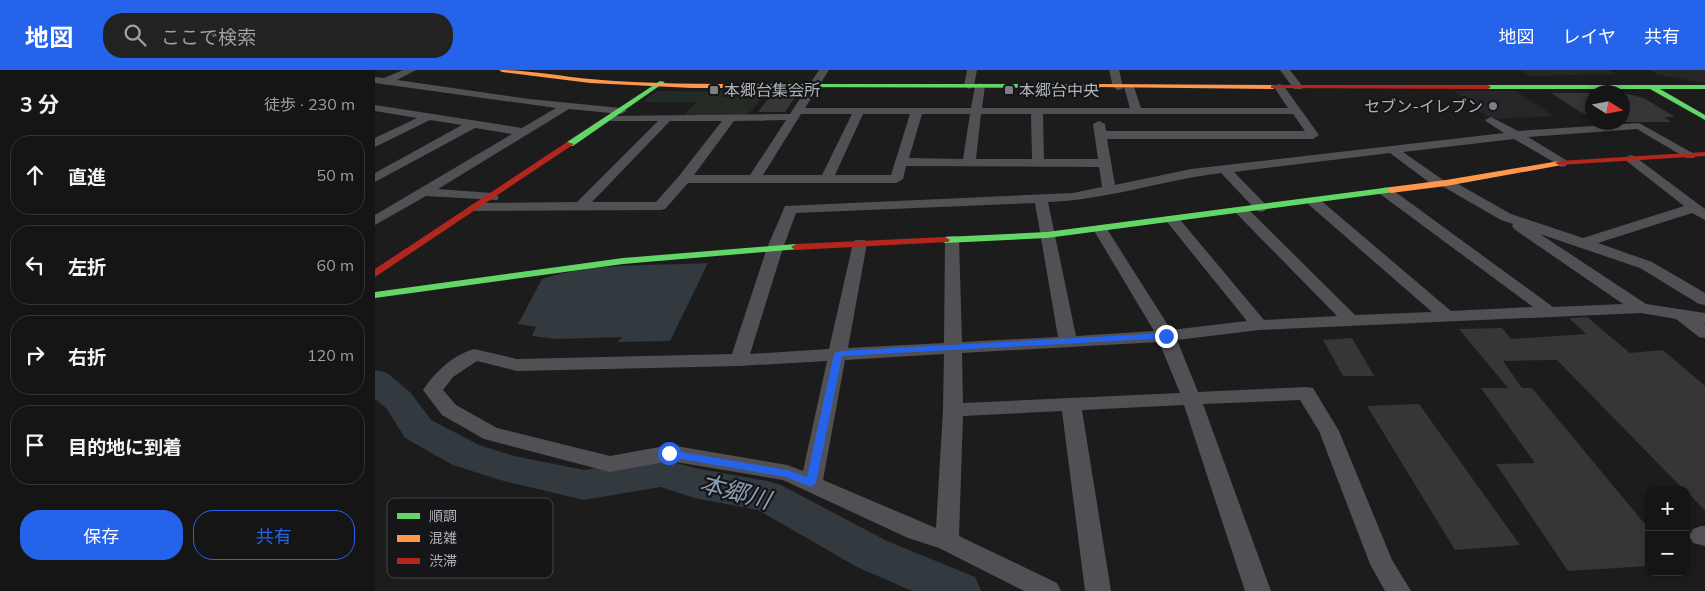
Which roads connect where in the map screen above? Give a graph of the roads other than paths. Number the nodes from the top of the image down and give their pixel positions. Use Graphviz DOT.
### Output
graph roads {
  1 [pos="411,70"];
  2 [pos="502,70"];
  3 [pos="824,70"];
  4 [pos="972,70"];
  5 [pos="1114,70"];
  6 [pos="1285,70"];
  7 [pos="671,74"];
  8 [pos="1629,74"];
  9 [pos="1643,74"];
  10 [pos="378,82"];
  11 [pos="658,86"];
  12 [pos="813,86"];
  13 [pos="974,86"];
  14 [pos="1124,87"];
  15 [pos="1279,87"];
  16 [pos="1298,87"];
  17 [pos="1651,87"];
  18 [pos="1665,87"];
  19 [pos="1705,87"];
  20 [pos="567,106"];
  21 [pos="1705,109"];
  22 [pos="377,110"];
  23 [pos="859,111"];
  24 [pos="917,111"];
  25 [pos="977,111"];
  26 [pos="1037,111"];
  27 [pos="1096,111"];
  28 [pos="1136,111"];
  29 [pos="1297,111"];
  30 [pos="616,114"];
  31 [pos="796,114"];
  32 [pos="428,116"];
  33 [pos="668,117"];
  34 [pos="731,117"];
  35 [pos="1705,118"];
  36 [pos="1491,120"];
  37 [pos="473,124"];
  38 [pos="523,132"];
  39 [pos="1101,135"];
  40 [pos="1515,135"];
  41 [pos="375,143"];
  42 [pos="1393,150"];
  43 [pos="1705,154"];
  44 [pos="1690,155"];
  45 [pos="1630,159"];
  46 [pos="901,162"];
  47 [pos="969,162"];
  48 [pos="1037,162"];
  49 [pos="1104,163"];
  50 [pos="1562,163"];
  51 [pos="1224,169"];
  52 [pos="375,178"];
  53 [pos="684,179"];
  54 [pos="754,179"];
  55 [pos="827,179"];
  56 [pos="1443,183"];
  57 [pos="1109,190"];
  58 [pos="1385,191"];
  59 [pos="422,192"];
  60 [pos="492,196"];
  61 [pos="1041,199"];
  62 [pos="1313,201"];
  63 [pos="475,207"];
  64 [pos="580,207"];
  65 [pos="1262,208"];
  66 [pos="1241,210"];
  67 [pos="1699,212"];
  68 [pos="1506,217"];
  69 [pos="1172,219"];
  70 [pos="375,221"];
  71 [pos="1100,230"];
  72 [pos="1047,235"];
  73 [pos="952,239"];
  74 [pos="860,243"];
  75 [pos="1584,243"];
  76 [pos="775,248"];
  77 [pos="375,274"];
  78 [pos="375,295"];
  79 [pos="1705,300"];
  80 [pos="1641,308"];
  81 [pos="1550,312"];
  82 [pos="1682,314"];
  83 [pos="1447,316"];
  84 [pos="1705,318"];
  85 [pos="1351,321"];
  86 [pos="1259,325"];
  87 [pos="1705,333"];
  88 [pos="1166,336"];
  89 [pos="1068,342"];
  90 [pos="953,349"];
  91 [pos="839,354"];
  92 [pos="739,360"];
  93 [pos="1191,397"];
  94 [pos="1071,404"];
  95 [pos="953,410"];
  96 [pos="811,483"];
  97 [pos="947,541"];
  98 [pos="1048,591"];
  99 [pos="1098,591"];
  100 [pos="1258,591"];
  101 [pos="1398,591"];
  1 -- 10 [label="street"];
  2 -- 11 [label="street"];
  3 -- 12 [label="street"];
  4 -- 13 [label="street"];
  5 -- 14 [label="street"];
  6 -- 16 [label="street"];
  7 -- 11 [label="street"];
  8 -- 17 [label="street"];
  9 -- 18 [label="street"];
  10 -- 20 [label="street"];
  11 -- 12 [label="street"];
  11 -- 30 [label="street"];
  12 -- 13 [label="street"];
  12 -- 31 [label="street"];
  13 -- 14 [label="street"];
  13 -- 25 [label="street"];
  14 -- 15 [label="street"];
  14 -- 28 [label="street"];
  15 -- 16 [label="street"];
  15 -- 29 [label="street"];
  16 -- 17 [label="street"];
  17 -- 18 [label="street"];
  17 -- 35 [label="street"];
  18 -- 19 [label="street"];
  18 -- 21 [label="street"];
  20 -- 30 [label="street"];
  20 -- 38 [label="street"];
  22 -- 32 [label="street"];
  23 -- 24 [label="street"];
  23 -- 31 [label="street"];
  23 -- 55 [label="street"];
  24 -- 25 [label="street"];
  24 -- 46 [label="street"];
  25 -- 26 [label="street"];
  25 -- 47 [label="street"];
  26 -- 27 [label="street"];
  26 -- 48 [label="street"];
  27 -- 28 [label="street"];
  27 -- 39 [label="street"];
  28 -- 29 [label="street"];
  29 -- 39 [label="street"];
  30 -- 33 [label="street"];
  30 -- 60 [label="street"];
  31 -- 34 [label="street"];
  31 -- 54 [label="street"];
  32 -- 37 [label="street"];
  32 -- 41 [label="street"];
  33 -- 34 [label="street"];
  33 -- 64 [label="street"];
  34 -- 53 [label="street"];
  36 -- 40 [label="street"];
  37 -- 38 [label="street"];
  37 -- 52 [label="street"];
  38 -- 59 [label="street"];
  39 -- 49 [label="street"];
  40 -- 42 [label="street"];
  40 -- 44 [label="street"];
  40 -- 50 [label="street"];
  42 -- 51 [label="street"];
  42 -- 56 [label="street"];
  43 -- 44 [label="street"];
  44 -- 45 [label="street"];
  45 -- 50 [label="street"];
  45 -- 67 [label="street"];
  46 -- 47 [label="street"];
  46 -- 55 [label="street"];
  47 -- 48 [label="street"];
  48 -- 49 [label="street"];
  49 -- 57 [label="street"];
  50 -- 56 [label="street"];
  51 -- 57 [label="street"];
  51 -- 65 [label="street"];
  53 -- 54 [label="street"];
  53 -- 64 [label="street"];
  54 -- 55 [label="street"];
  56 -- 58 [label="street"];
  56 -- 68 [label="street"];
  57 -- 61 [label="street"];
  58 -- 62 [label="street"];
  58 -- 81 [label="street"];
  59 -- 60 [label="street"];
  59 -- 70 [label="street"];
  60 -- 63 [label="street"];
  61 -- 72 [label="street"];
  61 -- 76 [label="street"];
  62 -- 65 [label="street"];
  62 -- 83 [label="street"];
  63 -- 64 [label="street"];
  63 -- 77 [label="street"];
  65 -- 66 [label="street"];
  66 -- 69 [label="street"];
  66 -- 85 [label="street"];
  67 -- 75 [label="street"];
  68 -- 75 [label="street"];
  68 -- 80 [label="street"];
  69 -- 71 [label="street"];
  69 -- 86 [label="street"];
  71 -- 72 [label="street"];
  71 -- 88 [label="street"];
  72 -- 73 [label="street"];
  72 -- 89 [label="street"];
  73 -- 74 [label="street"];
  73 -- 90 [label="street"];
  74 -- 76 [label="street"];
  74 -- 91 [label="street"];
  75 -- 79 [label="street"];
  76 -- 78 [label="street"];
  76 -- 92 [label="street"];
  80 -- 81 [label="street"];
  80 -- 82 [label="street"];
  81 -- 83 [label="street"];
  82 -- 84 [label="street"];
  82 -- 87 [label="street"];
  83 -- 85 [label="street"];
  85 -- 86 [label="street"];
  86 -- 88 [label="street"];
  88 -- 89 [label="street"];
  88 -- 93 [label="street"];
  89 -- 90 [label="street"];
  90 -- 91 [label="street"];
  90 -- 95 [label="street"];
  91 -- 92 [label="street"];
  91 -- 96 [label="street"];
  92 -- 96 [label="street"];
  93 -- 94 [label="street"];
  93 -- 100 [label="street"];
  93 -- 101 [label="street"];
  94 -- 95 [label="street"];
  94 -- 99 [label="street"];
  95 -- 97 [label="street"];
  96 -- 97 [label="street"];
  97 -- 98 [label="street"];
}
